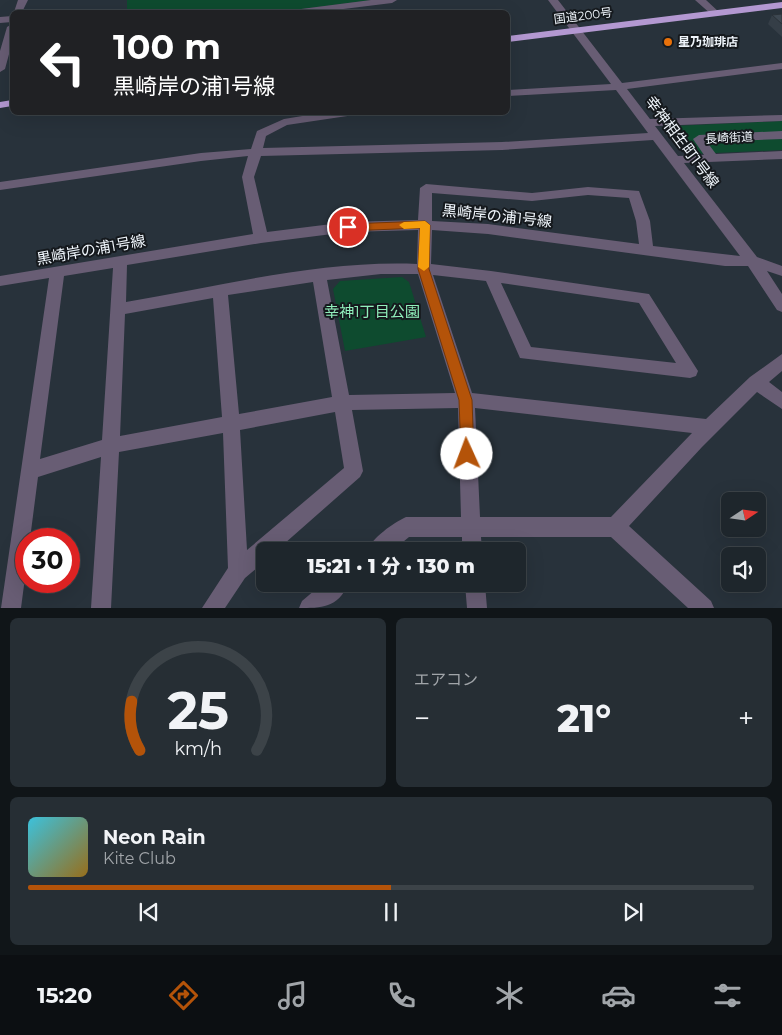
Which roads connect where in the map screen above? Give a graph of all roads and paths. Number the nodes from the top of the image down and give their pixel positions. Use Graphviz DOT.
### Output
graph roads {
  1 [pos="392,0"];
  2 [pos="553,0"];
  3 [pos="762,0"];
  4 [pos="782,5"];
  5 [pos="707,6"];
  6 [pos="316,10"];
  7 [pos="575,27"];
  8 [pos="510,32"];
  9 [pos="10,34"];
  10 [pos="510,39"];
  11 [pos="6,47"];
  12 [pos="782,66"];
  13 [pos="0,68"];
  14 [pos="619,87"];
  15 [pos="510,93"];
  16 [pos="312,115"];
  17 [pos="284,117"];
  18 [pos="782,118"];
  19 [pos="646,122"];
  20 [pos="782,135"];
  21 [pos="657,136"];
  22 [pos="254,152"];
  23 [pos="782,155"];
  24 [pos="712,158"];
  25 [pos="674,160"];
  26 [pos="0,186"];
  27 [pos="425,225"];
  28 [pos="261,238"];
  29 [pos="647,251"];
  30 [pos="120,261"];
  31 [pos="752,261"];
  32 [pos="424,269"];
  33 [pos="782,271"];
  34 [pos="57,272"];
  35 [pos="319,276"];
  36 [pos="491,276"];
  37 [pos="0,281"];
  38 [pos="220,292"];
  39 [pos="782,306"];
  40 [pos="118,309"];
  41 [pos="782,361"];
  42 [pos="756,382"];
  43 [pos="466,400"];
  44 [pos="782,402"];
  45 [pos="342,403"];
  46 [pos="230,424"];
  47 [pos="710,427"];
  48 [pos="109,446"];
  49 [pos="28,471"];
  50 [pos="469,526"];
  51 [pos="615,527"];
  52 [pos="388,542"];
  53 [pos="471,542"];
  54 [pos="238,571"];
  55 [pos="329,592"];
  56 [pos="475,592"];
  57 [pos="11,608"];
  58 [pos="101,608"];
  59 [pos="212,608"];
  60 [pos="310,608"];
  61 [pos="477,608"];
  62 [pos="704,608"];
  1 -- 6 [label="street"];
  2 -- 7 [label="street, 幸神相生町1号線"];
  3 -- 5 [label="highway, 国道200号"];
  4 -- 5 [label="highway, 国道200号"];
  5 -- 7 [label="highway, 国道200号"];
  7 -- 8 [label="highway, 国道200号"];
  7 -- 10 [label="highway, 国道200号"];
  7 -- 14 [label="street, 幸神相生町1号線"];
  9 -- 11 [label="street"];
  11 -- 13 [label="street"];
  12 -- 14 [label="street"];
  14 -- 15 [label="street"];
  14 -- 19 [label="street, 幸神相生町1号線"];
  16 -- 17 [label="street"];
  17 -- 22 [label="street"];
  18 -- 19 [label="street"];
  19 -- 21 [label="street, 幸神相生町1号線"];
  20 -- 24 [label="street, 長崎街道"];
  21 -- 22 [label="street"];
  21 -- 25 [label="street, 幸神相生町1号線"];
  22 -- 26 [label="street"];
  22 -- 28 [label="street"];
  23 -- 24 [label="street"];
  24 -- 25 [label="street"];
  25 -- 31 [label="street, 幸神相生町1号線"];
  27 -- 28 [label="street, 黒崎岸の浦1号線"];
  27 -- 29 [label="street, 黒崎岸の浦1号線"];
  27 -- 29 [label="street"];
  27 -- 32 [label="street"];
  28 -- 30 [label="street, 黒崎岸の浦1号線"];
  29 -- 31 [label="street, 黒崎岸の浦1号線"];
  30 -- 34 [label="street, 黒崎岸の浦1号線"];
  30 -- 40 [label="street"];
  31 -- 33 [label="street, 黒崎岸の浦1号線"];
  31 -- 39 [label="street, 幸神相生町1号線"];
  32 -- 35 [label="street"];
  32 -- 36 [label="street"];
  32 -- 43 [label="street"];
  34 -- 37 [label="street, 黒崎岸の浦1号線"];
  34 -- 49 [label="street"];
  35 -- 38 [label="street"];
  35 -- 45 [label="street"];
  36 -- 36 [label="street"];
  38 -- 40 [label="street"];
  38 -- 46 [label="street"];
  40 -- 48 [label="street"];
  41 -- 42 [label="street"];
  42 -- 44 [label="street"];
  42 -- 47 [label="street"];
  43 -- 45 [label="street"];
  43 -- 47 [label="street"];
  43 -- 50 [label="street"];
  45 -- 46 [label="street"];
  45 -- 54 [label="street"];
  46 -- 48 [label="street"];
  46 -- 54 [label="street"];
  47 -- 51 [label="street"];
  48 -- 49 [label="street"];
  48 -- 58 [label="street"];
  49 -- 57 [label="street"];
  50 -- 51 [label="street"];
  50 -- 52 [label="street"];
  50 -- 53 [label="street"];
  51 -- 62 [label="street"];
  54 -- 59 [label="street"];
  55 -- 60 [label="street"];
  56 -- 61 [label="street"];
}
